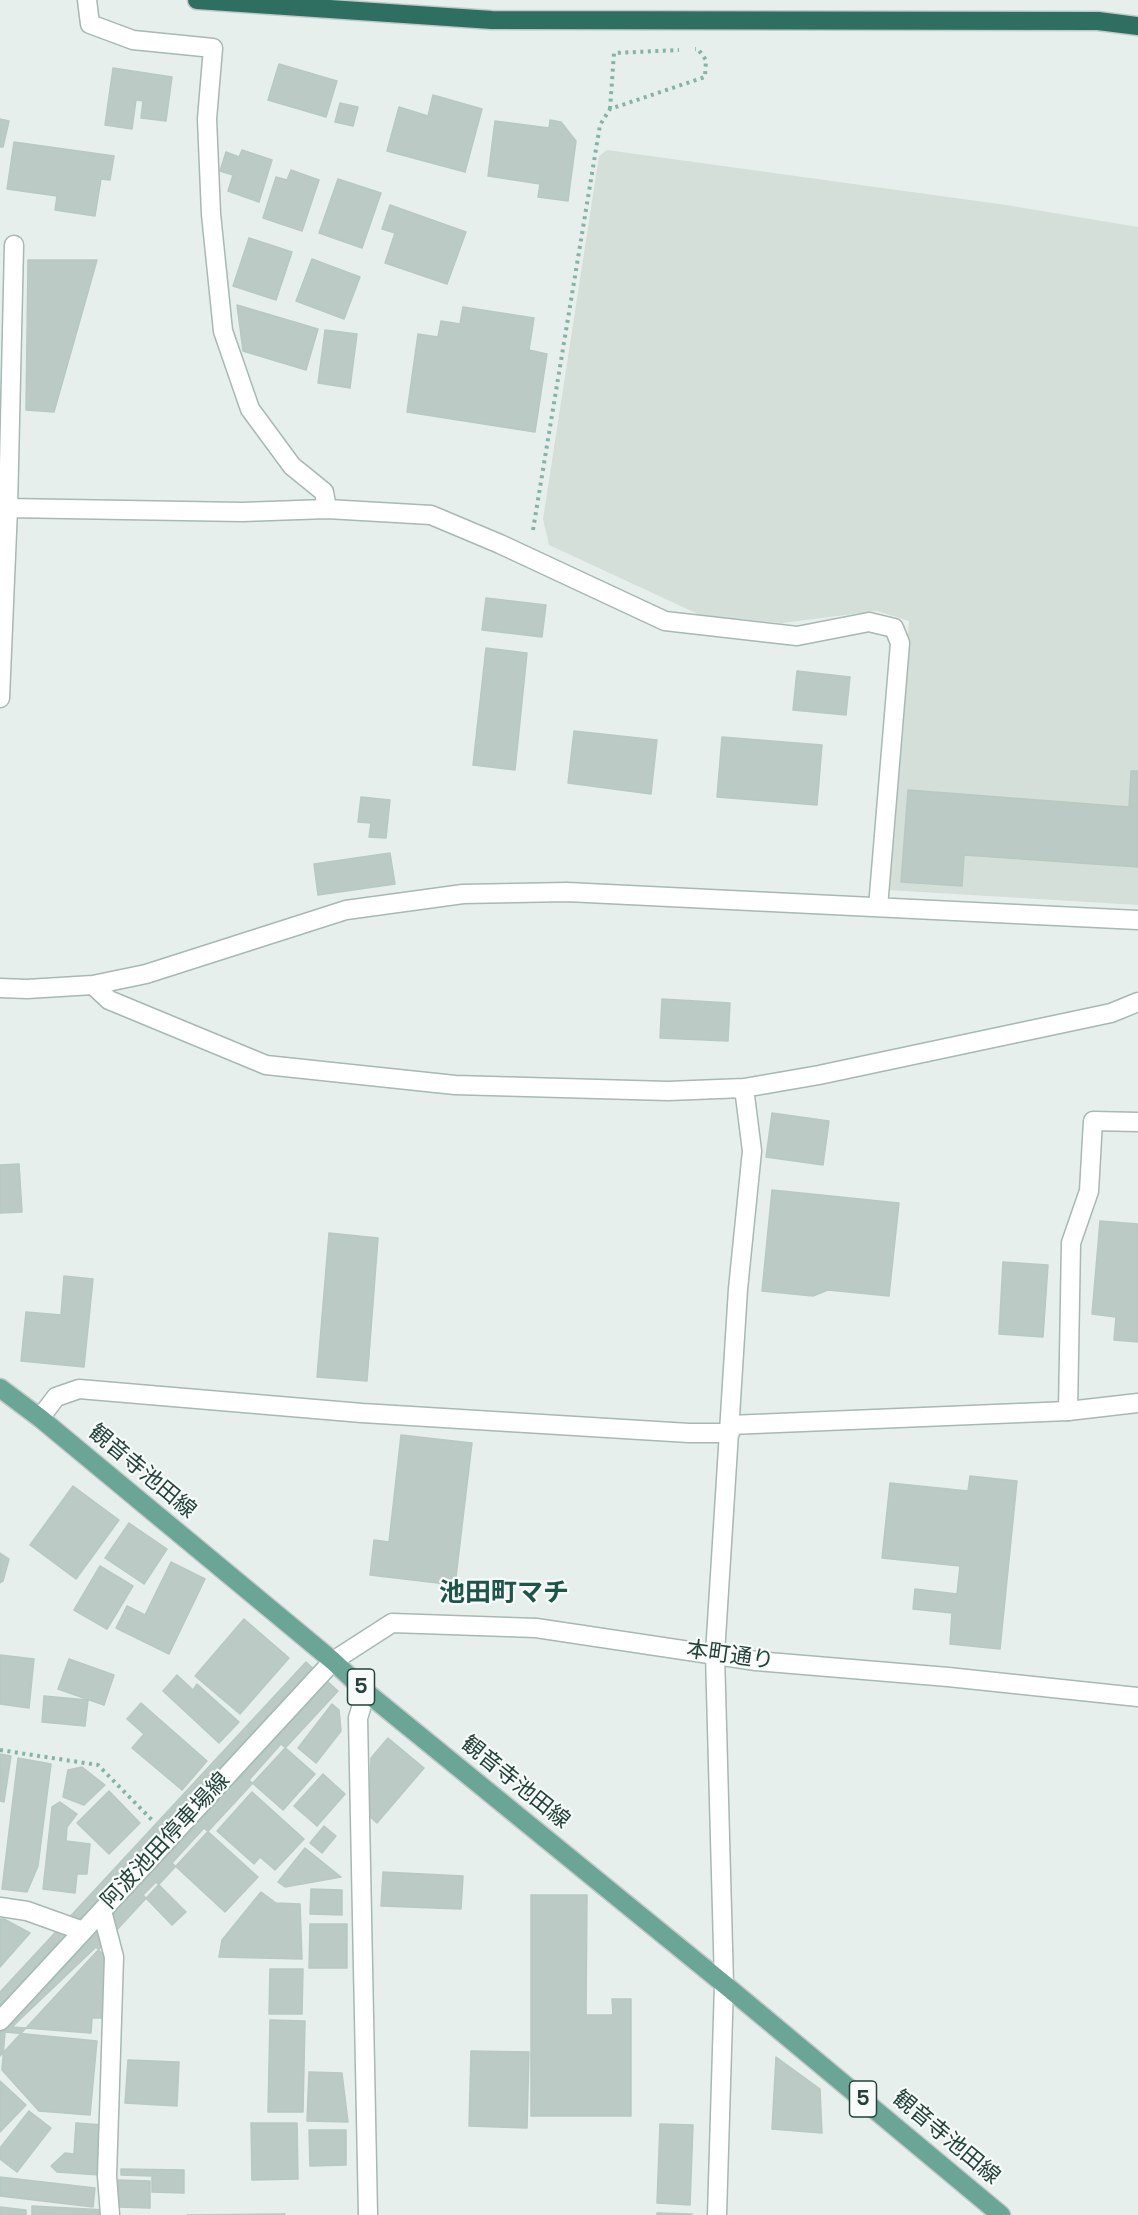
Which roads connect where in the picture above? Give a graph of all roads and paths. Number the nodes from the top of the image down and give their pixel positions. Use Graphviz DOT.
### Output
graph roads {
  1 [pos="87,0"];
  2 [pos="196,0"];
  3 [pos="1138,26"];
  4 [pos="610,110"];
  5 [pos="14,244"];
  6 [pos="8,508"];
  7 [pos="327,509"];
  8 [pos="529,558"];
  9 [pos="0,698"];
  10 [pos="878,907"];
  11 [pos="1138,920"];
  12 [pos="93,985"];
  13 [pos="0,988"];
  14 [pos="1138,1002"];
  15 [pos="744,1088"];
  16 [pos="1138,1122"];
  17 [pos="0,1388"];
  18 [pos="1138,1403"];
  19 [pos="1068,1411"];
  20 [pos="40,1418"];
  21 [pos="730,1429"];
  22 [pos="715,1654"];
  23 [pos="333,1661"];
  24 [pos="366,1692"];
  25 [pos="1138,1697"];
  26 [pos="0,1750"];
  27 [pos="170,1837"];
  28 [pos="0,1907"];
  29 [pos="102,1911"];
  30 [pos="83,1931"];
  31 [pos="724,1984"];
  32 [pos="0,2021"];
  33 [pos="110,2215"];
  34 [pos="368,2215"];
  35 [pos="717,2215"];
  36 [pos="1001,2215"];
  1 -- 7 [label="street"];
  2 -- 3 [label="highway"];
  4 -- 4 [label="path"];
  4 -- 8 [label="path"];
  5 -- 6 [label="street"];
  6 -- 7 [label="street"];
  6 -- 9 [label="street"];
  7 -- 8 [label="street"];
  8 -- 10 [label="street"];
  10 -- 11 [label="street"];
  10 -- 12 [label="street"];
  12 -- 13 [label="street"];
  12 -- 15 [label="street"];
  14 -- 15 [label="street"];
  15 -- 21 [label="street"];
  16 -- 19 [label="street"];
  17 -- 20 [label="main road, 観音寺池田線 / 5"];
  18 -- 19 [label="street"];
  19 -- 21 [label="street"];
  20 -- 21 [label="street"];
  20 -- 23 [label="main road, 観音寺池田線 / 5"];
  21 -- 22 [label="street"];
  22 -- 23 [label="street, 本町通り"];
  22 -- 25 [label="street, 本町通り"];
  22 -- 31 [label="street"];
  23 -- 24 [label="main road, 観音寺池田線 / 5"];
  23 -- 27 [label="street, 阿波池田停車場線"];
  24 -- 31 [label="main road, 観音寺池田線 / 5"];
  24 -- 34 [label="street"];
  26 -- 27 [label="path"];
  27 -- 29 [label="street, 阿波池田停車場線"];
  28 -- 30 [label="street"];
  29 -- 30 [label="street, 阿波池田停車場線"];
  29 -- 33 [label="street"];
  30 -- 32 [label="street, 阿波池田停車場線"];
  31 -- 35 [label="street"];
  31 -- 36 [label="main road, 観音寺池田線 / 5"];
}
